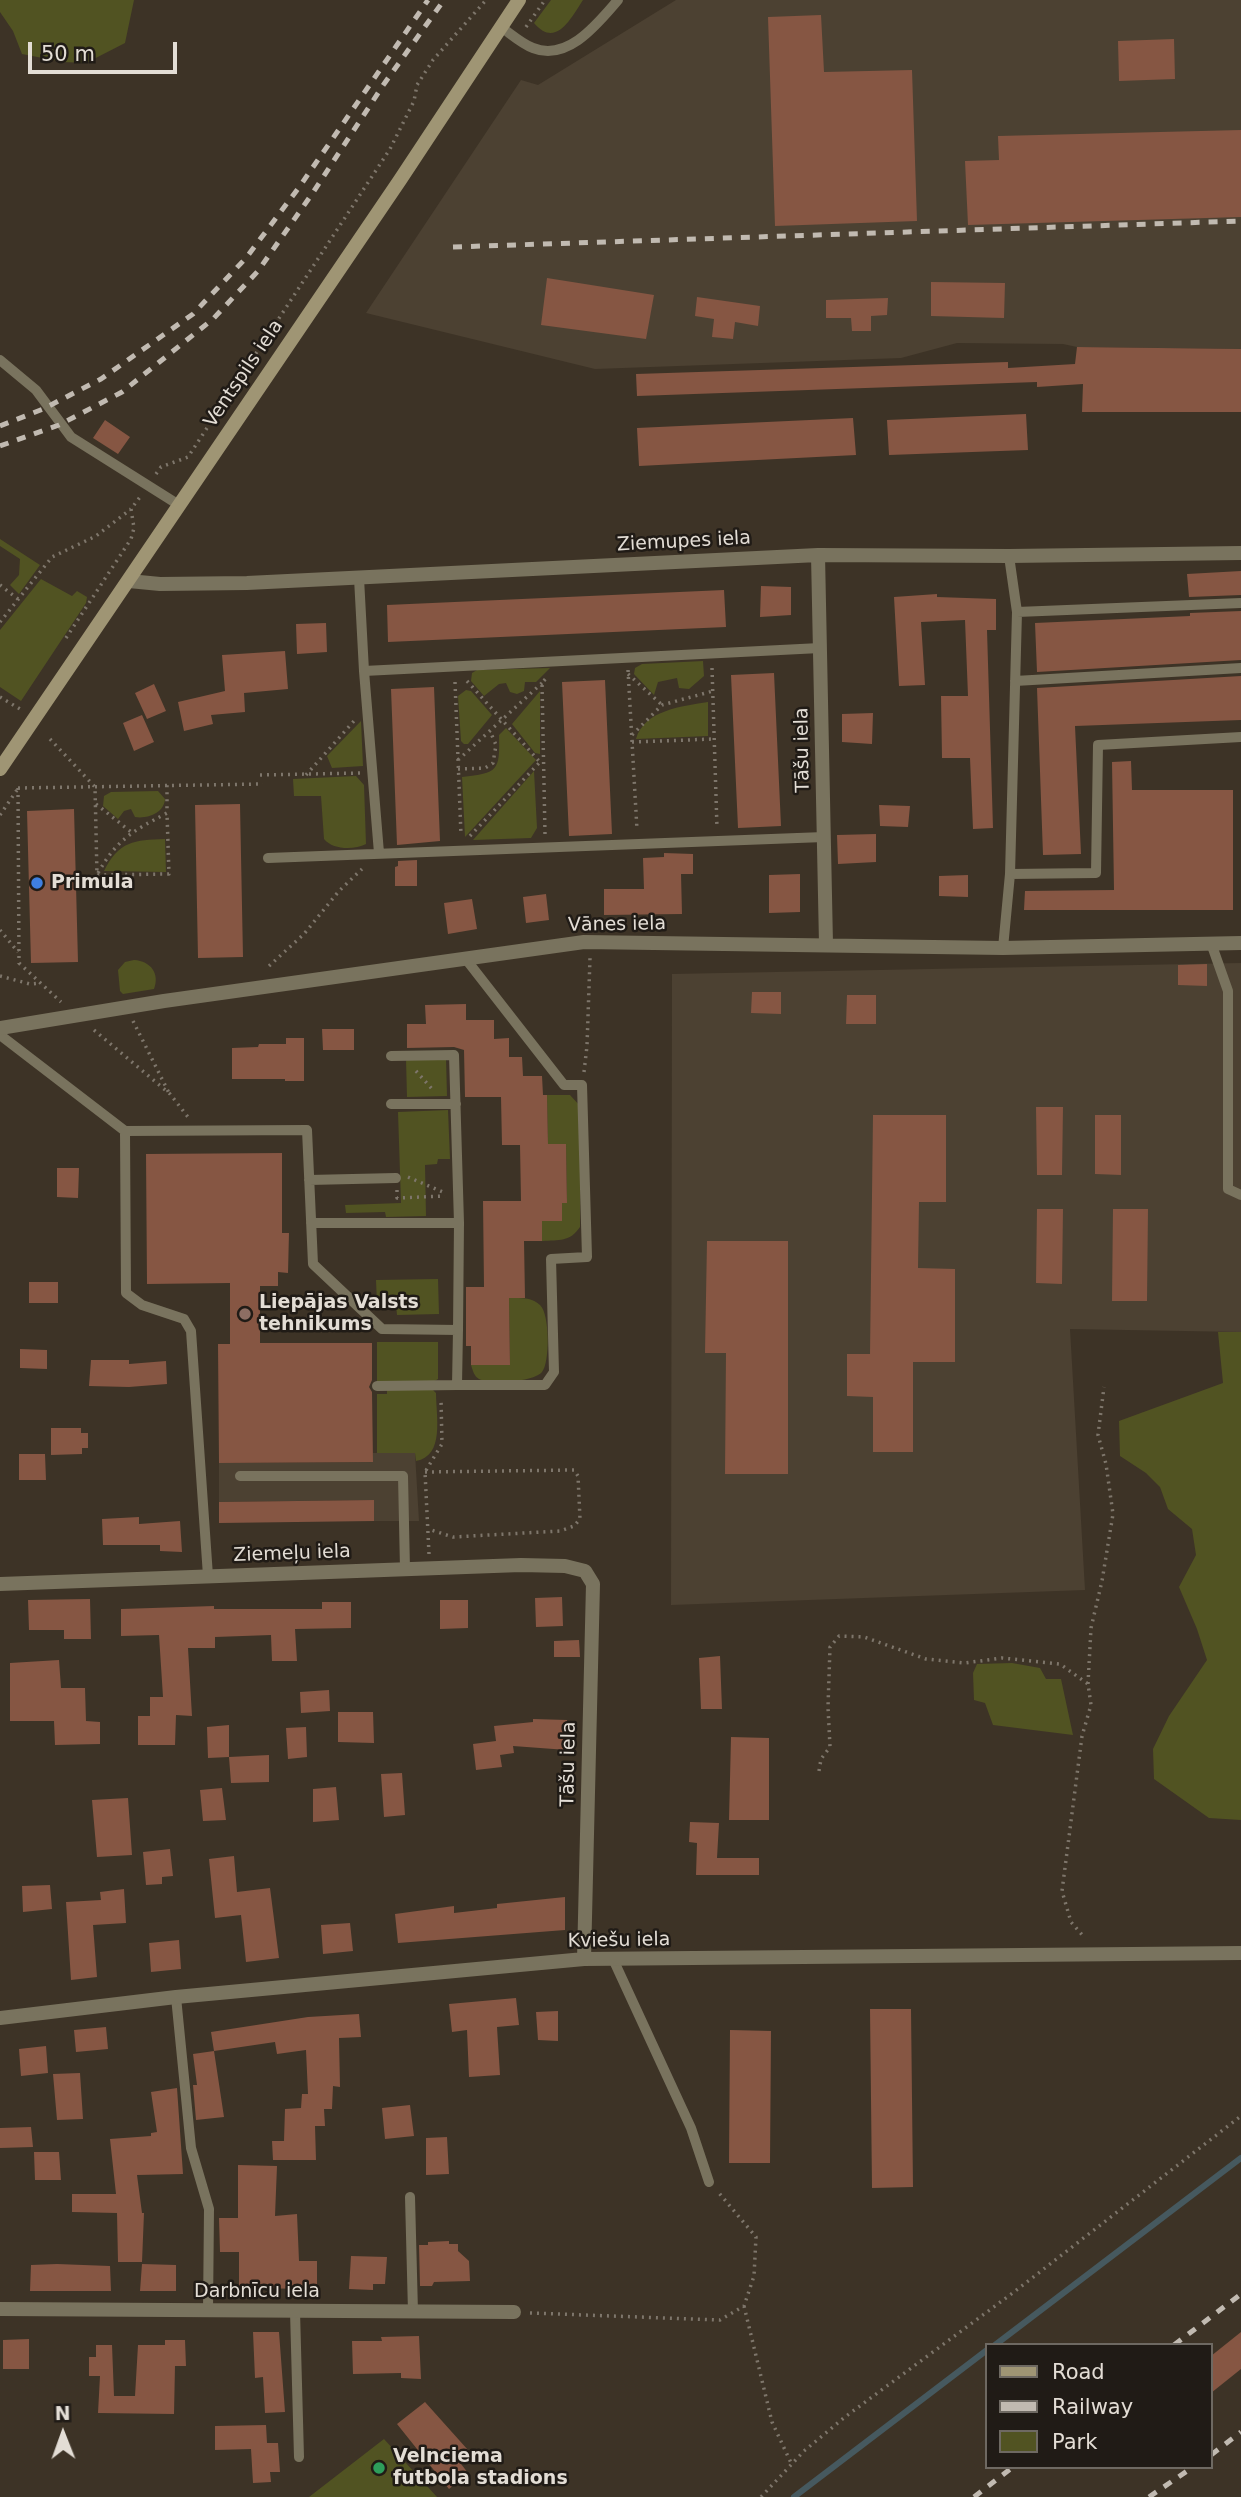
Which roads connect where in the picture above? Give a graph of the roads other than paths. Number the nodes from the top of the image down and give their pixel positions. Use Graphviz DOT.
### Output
graph roads {
  1 [pos="519,0"];
  2 [pos="618,0"];
  3 [pos="501,27"];
  4 [pos="0,360"];
  5 [pos="179,505"];
  6 [pos="1241,553"];
  7 [pos="818,555"];
  8 [pos="1009,556"];
  9 [pos="359,578"];
  10 [pos="129,581"];
  11 [pos="1241,603"];
  12 [pos="1017,612"];
  13 [pos="820,648"];
  14 [pos="1241,668"];
  15 [pos="364,671"];
  16 [pos="1015,681"];
  17 [pos="1241,737"];
  18 [pos="0,769"];
  19 [pos="824,837"];
  20 [pos="379,853"];
  21 [pos="268,859"];
  22 [pos="1010,874"];
  23 [pos="1211,943"];
  24 [pos="1241,943"];
  25 [pos="826,944"];
  26 [pos="1003,948"];
  27 [pos="465,958"];
  28 [pos="0,1028"];
  29 [pos="0,1035"];
  30 [pos="397,1056"];
  31 [pos="391,1104"];
  32 [pos="451,1104"];
  33 [pos="125,1131"];
  34 [pos="397,1178"];
  35 [pos="309,1180"];
  36 [pos="1241,1195"];
  37 [pos="311,1223"];
  38 [pos="459,1223"];
  39 [pos="458,1330"];
  40 [pos="457,1385"];
  41 [pos="377,1386"];
  42 [pos="240,1476"];
  43 [pos="405,1569"];
  44 [pos="585,1571"];
  45 [pos="208,1576"];
  46 [pos="0,1584"];
  47 [pos="1241,1953"];
  48 [pos="584,1959"];
  49 [pos="613,1959"];
  50 [pos="176,1997"];
  51 [pos="0,2018"];
  52 [pos="709,2182"];
  53 [pos="410,2197"];
  54 [pos="0,2309"];
  55 [pos="208,2311"];
  56 [pos="295,2311"];
  57 [pos="413,2312"];
  58 [pos="514,2312"];
  59 [pos="299,2457"];
  1 -- 3 [label="street, Ventspils iela"];
  2 -- 3 [label="lane"];
  3 -- 5 [label="street, Ventspils iela"];
  4 -- 5 [label="lane"];
  5 -- 10 [label="street, Ventspils iela"];
  6 -- 8 [label="street, Ziemupes iela"];
  7 -- 8 [label="street, Ziemupes iela"];
  7 -- 9 [label="street, Ziemupes iela"];
  7 -- 13 [label="street, Tāšu iela"];
  8 -- 12 [label="lane"];
  9 -- 10 [label="street, Ziemupes iela"];
  9 -- 15 [label="lane"];
  10 -- 18 [label="street, Ventspils iela"];
  11 -- 12 [label="lane"];
  12 -- 16 [label="lane"];
  13 -- 15 [label="lane"];
  13 -- 19 [label="street, Tāšu iela"];
  14 -- 16 [label="lane"];
  15 -- 20 [label="lane"];
  16 -- 22 [label="lane"];
  17 -- 22 [label="lane"];
  19 -- 20 [label="lane"];
  19 -- 25 [label="street, Tāšu iela"];
  20 -- 21 [label="lane"];
  22 -- 26 [label="lane"];
  23 -- 24 [label="street, Vānes iela"];
  23 -- 26 [label="street, Vānes iela"];
  23 -- 36 [label="lane"];
  25 -- 26 [label="street, Vānes iela"];
  25 -- 27 [label="street, Vānes iela"];
  27 -- 28 [label="street, Vānes iela"];
  27 -- 40 [label="lane"];
  29 -- 33 [label="lane"];
  30 -- 32 [label="lane"];
  31 -- 32 [label="lane"];
  32 -- 38 [label="lane"];
  33 -- 35 [label="lane"];
  33 -- 45 [label="lane"];
  34 -- 35 [label="lane"];
  35 -- 37 [label="lane"];
  37 -- 38 [label="lane"];
  37 -- 39 [label="lane"];
  38 -- 39 [label="lane"];
  39 -- 40 [label="lane"];
  40 -- 41 [label="lane"];
  42 -- 43 [label="lane"];
  43 -- 44 [label="street, Ziemeļu iela"];
  43 -- 45 [label="street, Ziemeļu iela"];
  44 -- 48 [label="street, Tāšu iela"];
  45 -- 46 [label="street, Ziemeļu iela"];
  47 -- 49 [label="street, Kviešu iela"];
  48 -- 49 [label="street, Kviešu iela"];
  48 -- 50 [label="street, Kviešu iela"];
  49 -- 52 [label="lane"];
  50 -- 51 [label="street, Kviešu iela"];
  50 -- 55 [label="lane"];
  53 -- 57 [label="lane"];
  54 -- 55 [label="street, Darbnīcu iela"];
  55 -- 56 [label="street, Darbnīcu iela"];
  56 -- 57 [label="street, Darbnīcu iela"];
  56 -- 59 [label="lane"];
  57 -- 58 [label="street, Darbnīcu iela"];
}
